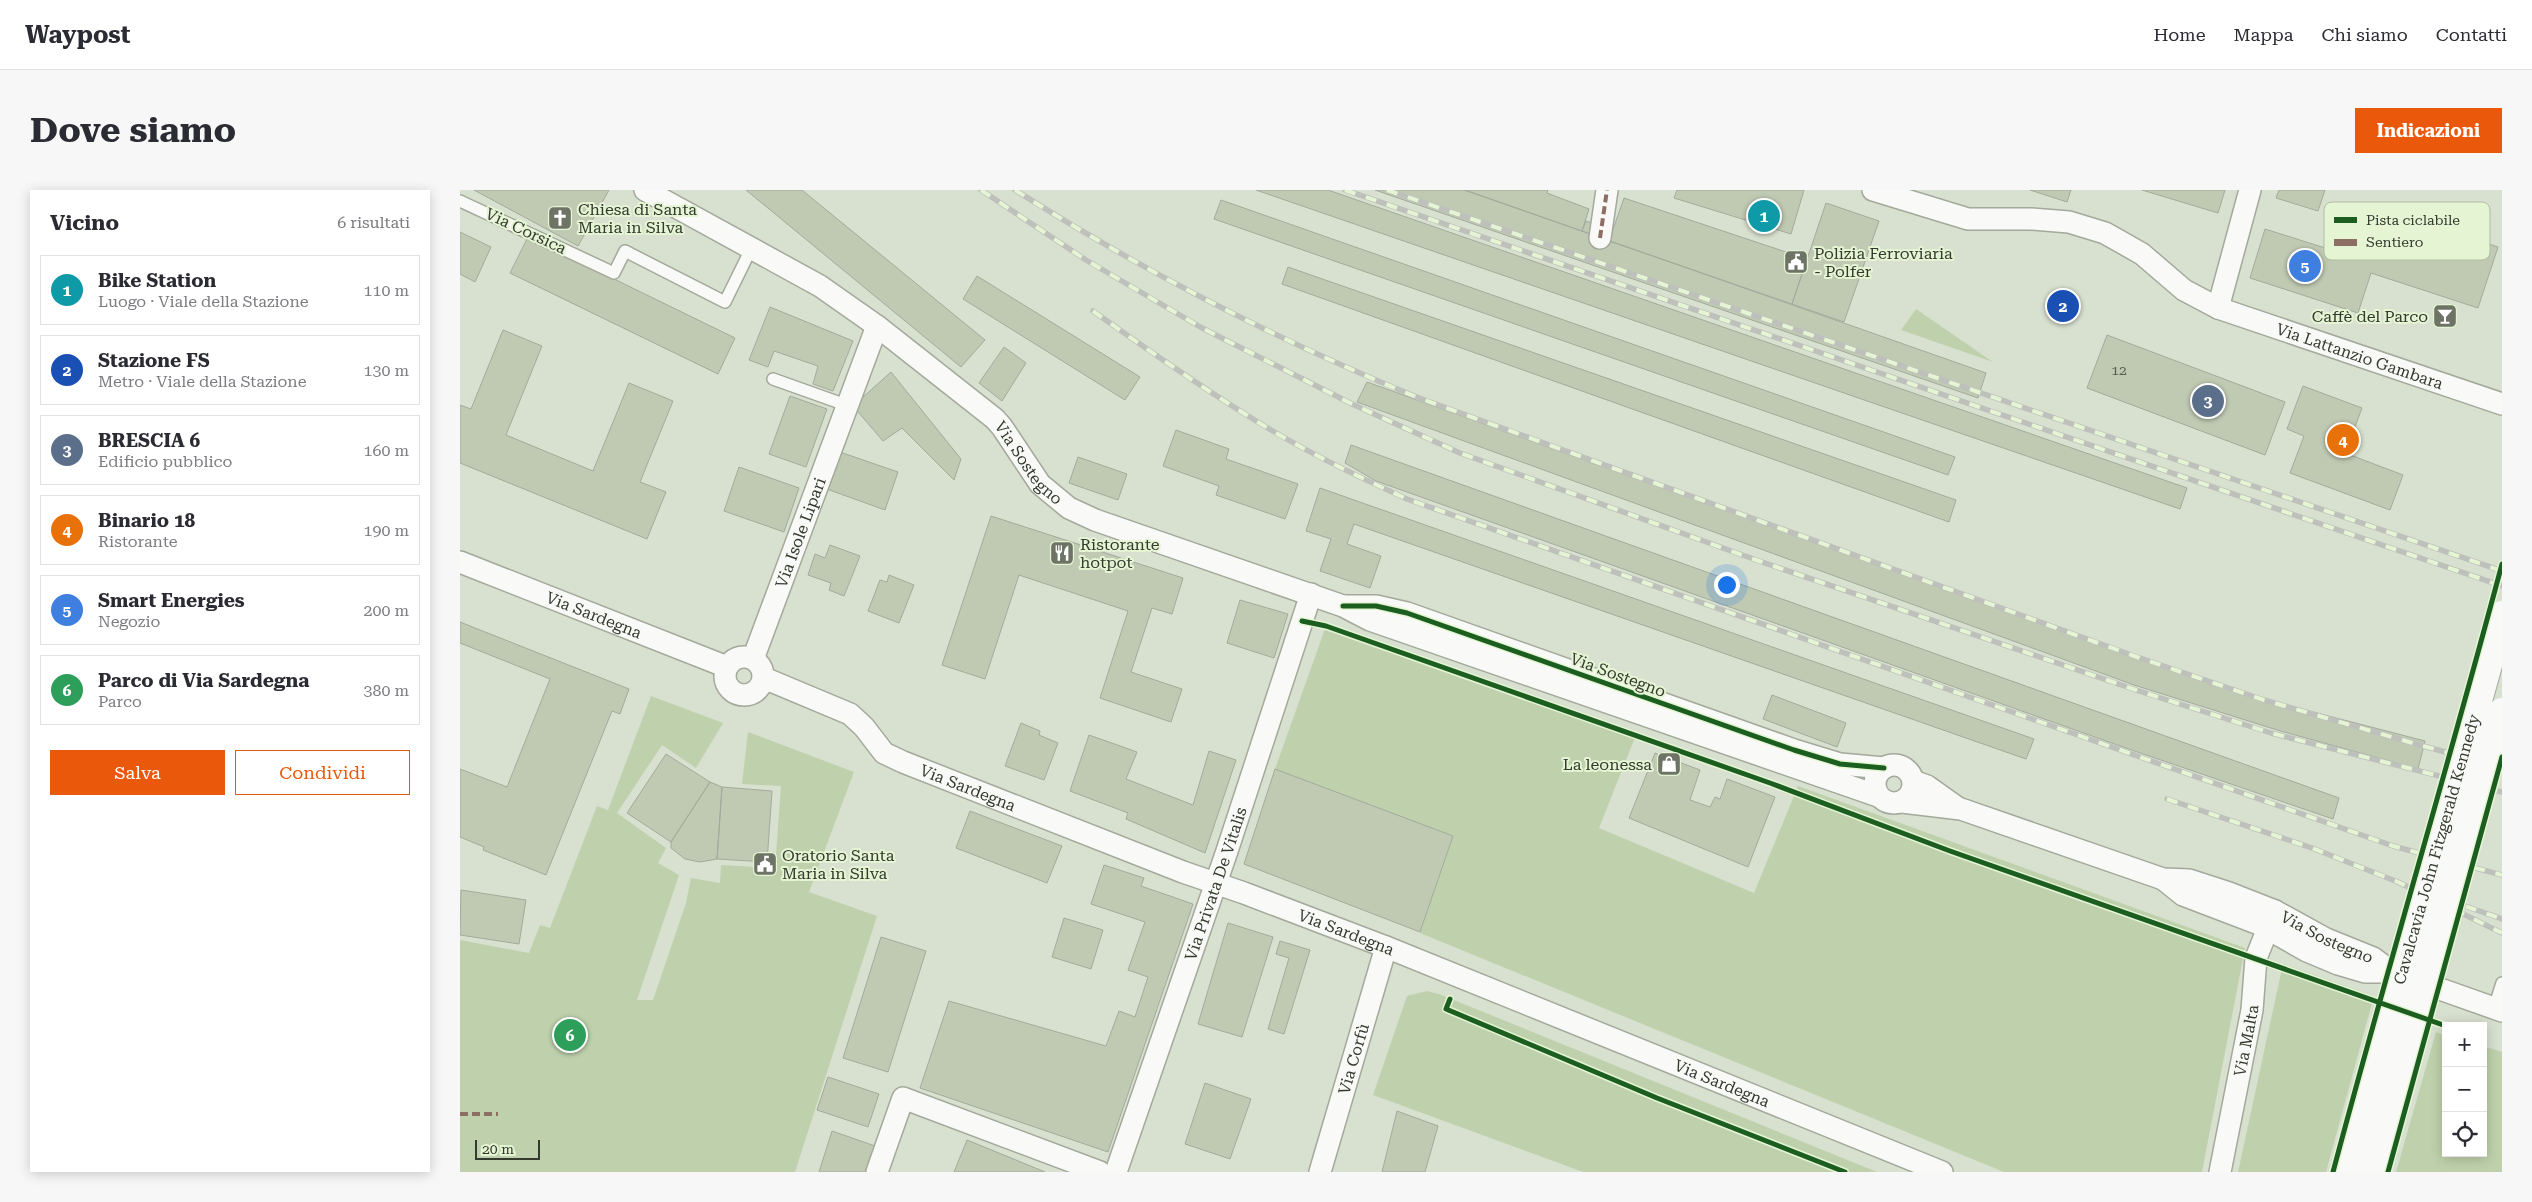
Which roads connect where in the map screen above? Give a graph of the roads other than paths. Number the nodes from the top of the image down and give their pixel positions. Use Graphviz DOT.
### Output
graph roads {
  1 [pos="645,190"];
  2 [pos="1607,190"];
  3 [pos="1873,190"];
  4 [pos="2250,190"];
  5 [pos="460,201"];
  6 [pos="1600,238"];
  7 [pos="751,249"];
  8 [pos="2218,308"];
  9 [pos="877,326"];
  10 [pos="773,379"];
  11 [pos="2502,404"];
  12 [pos="846,405"];
  13 [pos="460,562"];
  14 [pos="1311,594"];
  15 [pos="1343,606"];
  16 [pos="2502,615"];
  17 [pos="753,659"];
  18 [pos="727,667"];
  19 [pos="764,678"];
  20 [pos="2502,712"];
  21 [pos="1884,768"];
  22 [pos="1913,781"];
  23 [pos="1878,796"];
  24 [pos="1902,802"];
  25 [pos="1961,809"];
  26 [pos="1216,885"];
  27 [pos="2272,920"];
  28 [pos="1386,947"];
  29 [pos="2502,983"];
  30 [pos="2498,1010"];
  31 [pos="877,1172"];
  32 [pos="1100,1172"];
  33 [pos="1116,1172"];
  34 [pos="1320,1172"];
  35 [pos="1942,1172"];
  36 [pos="2220,1172"];
  37 [pos="2349,1172"];
  38 [pos="2373,1172"];
  1 -- 7 [label="street, Via Sostegno"];
  2 -- 6 [label="street"];
  3 -- 8 [label="street, Via Lattanzio Gambara"];
  4 -- 8 [label="street"];
  5 -- 7 [label="lane, Via Corsica"];
  7 -- 9 [label="street, Via Sostegno"];
  8 -- 11 [label="street, Via Lattanzio Gambara"];
  9 -- 12 [label="street, Via Isole Lipari"];
  9 -- 14 [label="street, Via Sostegno"];
  10 -- 12 [label="lane"];
  12 -- 17 [label="street, Via Isole Lipari"];
  13 -- 18 [label="street, Via Sardegna"];
  14 -- 15 [label="street, Via Sostegno"];
  14 -- 26 [label="street, Via Privata De Vitalis"];
  15 -- 21 [label="street, Via Sostegno"];
  15 -- 23 [label="street, Via Sostegno"];
  16 -- 37 [label="street, Cavalcavia John Fitzgerald Kennedy, bridge"];
  17 -- 18 [label="street"];
  17 -- 19 [label="street"];
  18 -- 19 [label="street"];
  19 -- 26 [label="street, Via Sardegna"];
  20 -- 38 [label="street, Cavalcavia John Fitzgerald Kennedy, bridge"];
  21 -- 22 [label="street, Via Sostegno"];
  21 -- 23 [label="street"];
  22 -- 24 [label="street"];
  22 -- 25 [label="street, Via Sostegno"];
  23 -- 24 [label="street, Via Sostegno"];
  24 -- 25 [label="street, Via Sostegno"];
  25 -- 27 [label="street, Via Sostegno"];
  26 -- 28 [label="street, Via Sardegna"];
  26 -- 33 [label="street, Via Privata De Vitalis"];
  27 -- 30 [label="street, Via Sostegno"];
  27 -- 36 [label="street, Via Malta"];
  28 -- 34 [label="street, Via Corfù"];
  28 -- 35 [label="street, Via Sardegna"];
  29 -- 30 [label="lane"];
  31 -- 32 [label="street"];
}
